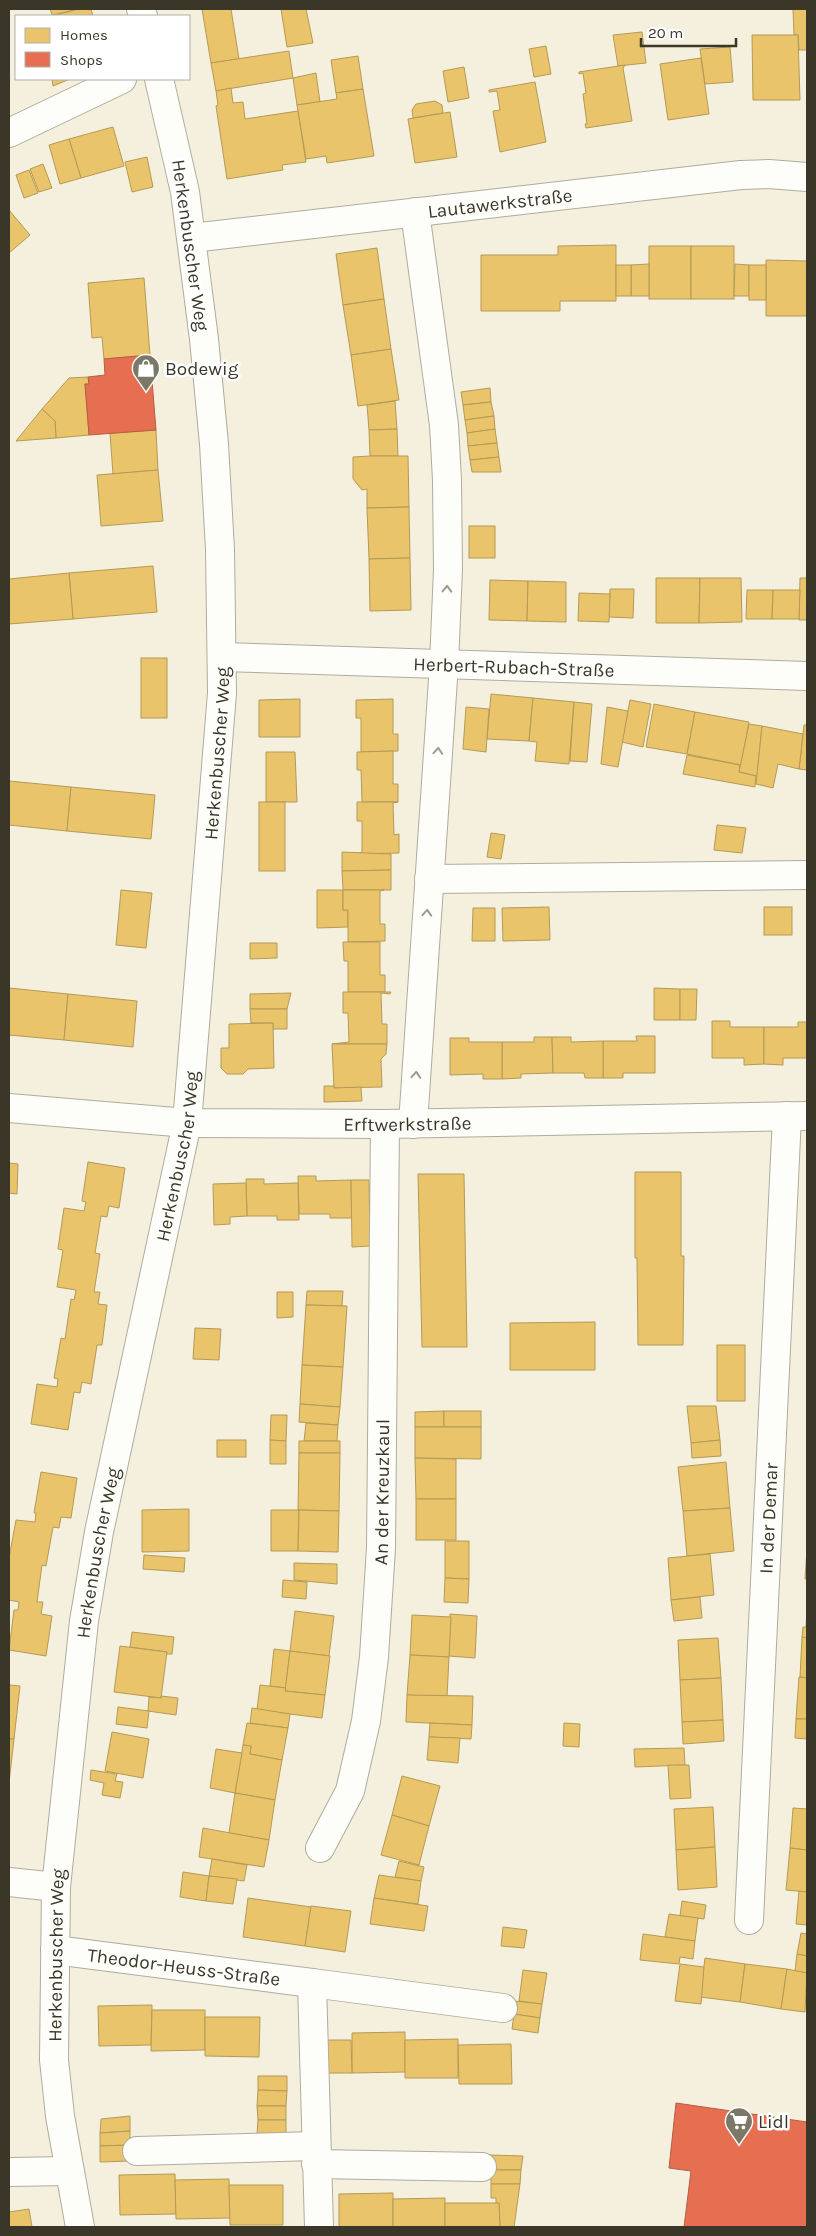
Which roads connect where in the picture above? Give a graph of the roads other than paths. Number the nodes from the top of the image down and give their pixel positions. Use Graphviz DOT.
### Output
graph roads {
  1 [pos="120,80"];
  2 [pos="159,80"];
  3 [pos="9,133"];
  4 [pos="807,177"];
  5 [pos="416,212"];
  6 [pos="192,238"];
  7 [pos="222,657"];
  8 [pos="444,664"];
  9 [pos="807,676"];
  10 [pos="807,875"];
  11 [pos="429,879"];
  12 [pos="9,1108"];
  13 [pos="797,1116"];
  14 [pos="187,1123"];
  15 [pos="385,1124"];
  16 [pos="413,1124"];
  17 [pos="320,1848"];
  18 [pos="9,1882"];
  19 [pos="56,1887"];
  20 [pos="748,1920"];
  21 [pos="55,1950"];
  22 [pos="312,1983"];
  23 [pos="503,2008"];
  24 [pos="137,2151"];
  25 [pos="316,2155"];
  26 [pos="482,2167"];
  27 [pos="68,2171"];
  28 [pos="9,2172"];
  29 [pos="80,2227"];
  30 [pos="318,2227"];
  1 -- 3 [label="street"];
  2 -- 6 [label="street, Herkenbuscher Weg"];
  4 -- 5 [label="street, Lautawerkstraße"];
  5 -- 6 [label="street, Lautawerkstraße"];
  8 -- 5 [label="street, one-way"];
  6 -- 7 [label="street, Herkenbuscher Weg"];
  7 -- 8 [label="street, Herbert-Rubach-Straße"];
  7 -- 14 [label="street, Herkenbuscher Weg"];
  8 -- 9 [label="street, Herbert-Rubach-Straße"];
  11 -- 8 [label="street, one-way"];
  10 -- 11 [label="street"];
  16 -- 11 [label="street, one-way"];
  12 -- 14 [label="street, Erftwerkstraße"];
  13 -- 16 [label="street, Erftwerkstraße"];
  13 -- 20 [label="street, In der Demar"];
  14 -- 15 [label="street, Erftwerkstraße"];
  14 -- 19 [label="street, Herkenbuscher Weg"];
  15 -- 16 [label="street, Erftwerkstraße"];
  15 -- 17 [label="street, An der Kreuzkaul"];
  18 -- 19 [label="street"];
  19 -- 21 [label="street, Herkenbuscher Weg"];
  21 -- 22 [label="street, Theodor-Heuss-Straße"];
  21 -- 27 [label="street, Herkenbuscher Weg"];
  22 -- 23 [label="street, Theodor-Heuss-Straße"];
  22 -- 25 [label="street"];
  24 -- 25 [label="street"];
  25 -- 26 [label="street"];
  25 -- 30 [label="street"];
  27 -- 28 [label="street"];
  27 -- 29 [label="street, Herkenbuscher Weg"];
}
